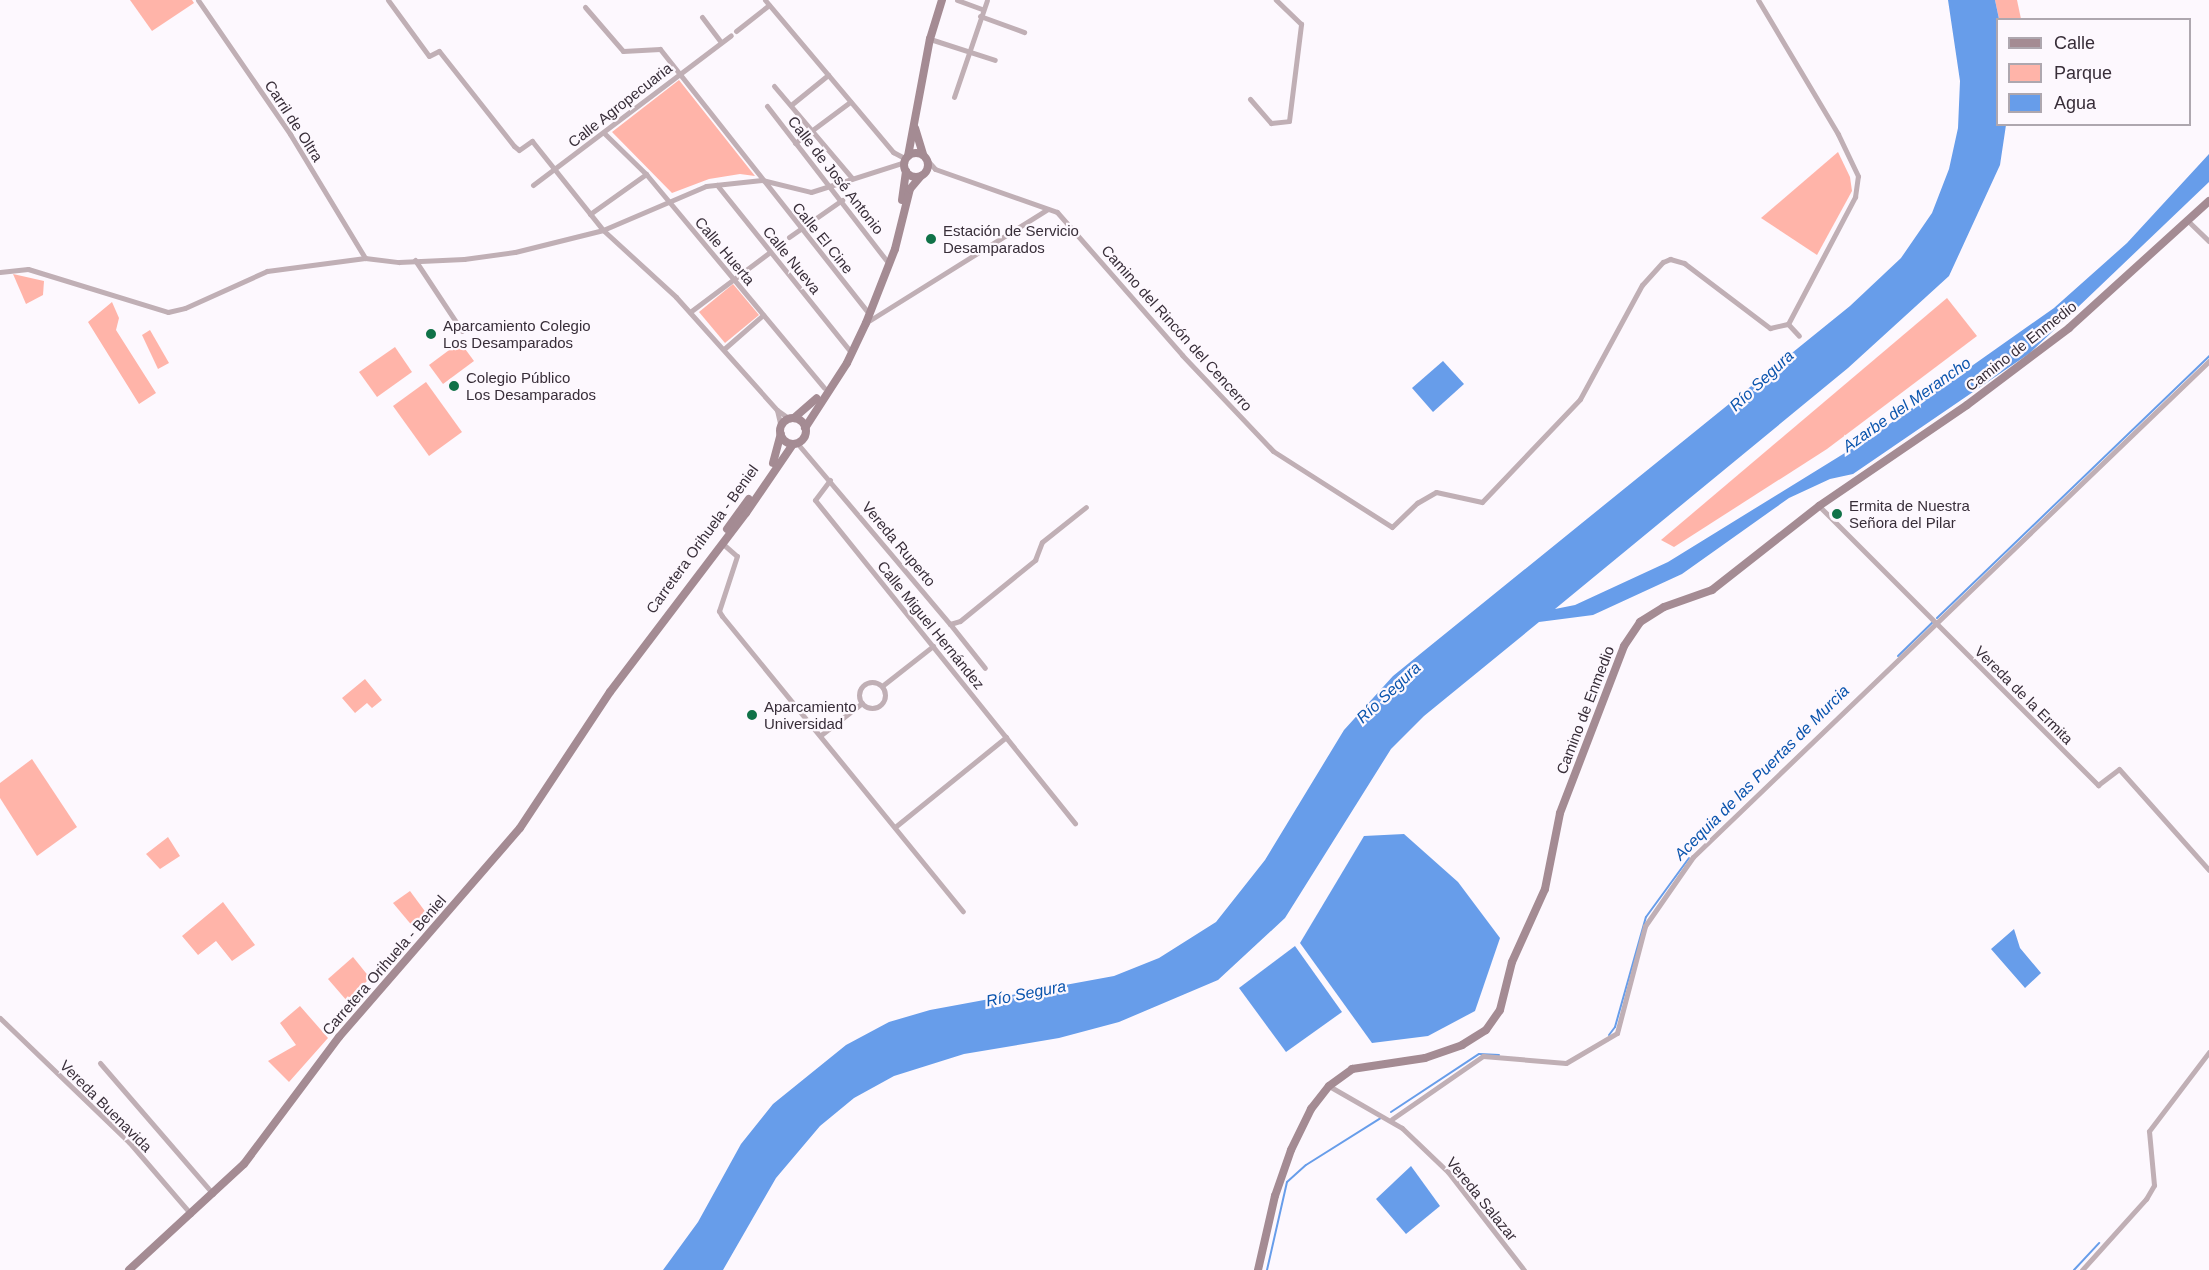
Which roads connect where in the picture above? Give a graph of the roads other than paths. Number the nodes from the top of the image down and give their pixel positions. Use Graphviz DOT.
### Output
graph roads {
  1 [pos="198,0"];
  2 [pos="388,0"];
  3 [pos="942,0"];
  4 [pos="957,0"];
  5 [pos="987,0"];
  6 [pos="1276,0"];
  7 [pos="1758,0"];
  8 [pos="767,2"];
  9 [pos="585,7"];
  10 [pos="982,9"];
  11 [pos="980,16"];
  12 [pos="702,17"];
  13 [pos="1024,32"];
  14 [pos="930,39"];
  15 [pos="721,42"];
  16 [pos="968,51"];
  17 [pos="995,60"];
  18 [pos="680,73"];
  19 [pos="828,75"];
  20 [pos="774,86"];
  21 [pos="954,97"];
  22 [pos="1250,99"];
  23 [pos="850,102"];
  24 [pos="791,105"];
  25 [pos="767,106"];
  26 [pos="915,128"];
  27 [pos="812,130"];
  28 [pos="604,133"];
  29 [pos="795,143"];
  30 [pos="893,152"];
  31 [pos="925,158"];
  32 [pos="905,163"];
  33 [pos="887,168"];
  34 [pos="935,169"];
  35 [pos="556,170"];
  36 [pos="646,174"];
  37 [pos="922,175"];
  38 [pos="852,178"];
  39 [pos="762,180"];
  40 [pos="830,184"];
  41 [pos="533,185"];
  42 [pos="717,185"];
  43 [pos="667,200"];
  44 [pos="842,200"];
  45 [pos="2209,201"];
  46 [pos="1048,209"];
  47 [pos="590,214"];
  48 [pos="2188,221"];
  49 [pos="603,230"];
  50 [pos="800,230"];
  51 [pos="789,237"];
  52 [pos="2209,241"];
  53 [pos="770,252"];
  54 [pos="365,258"];
  55 [pos="415,260"];
  56 [pos="886,260"];
  57 [pos="0,272"];
  58 [pos="733,281"];
  59 [pos="875,302"];
  60 [pos="866,310"];
  61 [pos="690,312"];
  62 [pos="885,312"];
  63 [pos="763,315"];
  64 [pos="866,323"];
  65 [pos="1788,324"];
  66 [pos="462,331"];
  67 [pos="1799,336"];
  68 [pos="724,349"];
  69 [pos="849,350"];
  70 [pos="2209,361"];
  71 [pos="824,388"];
  72 [pos="777,411"];
  73 [pos="792,418"];
  74 [pos="806,428"];
  75 [pos="781,431"];
  76 [pos="795,443"];
  77 [pos="830,480"];
  78 [pos="1819,506"];
  79 [pos="1086,507"];
  80 [pos="723,544"];
  81 [pos="1935,623"];
  82 [pos="950,624"];
  83 [pos="933,646"];
  84 [pos="636,657"];
  85 [pos="985,668"];
  86 [pos="882,686"];
  87 [pos="862,703"];
  88 [pos="821,735"];
  89 [pos="1006,737"];
  90 [pos="1075,823"];
  91 [pos="895,827"];
  92 [pos="2209,870"];
  93 [pos="963,911"];
  94 [pos="0,1018"];
  95 [pos="2209,1052"];
  96 [pos="100,1063"];
  97 [pos="1329,1086"];
  98 [pos="1392,1119"];
  99 [pos="214,1195"];
  100 [pos="192,1215"];
  101 [pos="129,1270"];
  102 [pos="1258,1270"];
  103 [pos="1524,1270"];
  104 [pos="2082,1270"];
  1 -- 54 [label="street, Carril de Oltra"];
  2 -- 35 [label="street"];
  3 -- 14 [label="main road"];
  4 -- 10 [label="street"];
  5 -- 10 [label="street"];
  6 -- 22 [label="street"];
  7 -- 65 [label="street"];
  8 -- 15 [label="street, Calle Agropecuaria"];
  8 -- 19 [label="street"];
  9 -- 18 [label="street, Calle El Cine"];
  10 -- 11 [label="street"];
  11 -- 13 [label="street"];
  11 -- 16 [label="street"];
  12 -- 15 [label="street"];
  14 -- 16 [label="street"];
  14 -- 26 [label="main road"];
  15 -- 18 [label="street, Calle Agropecuaria"];
  16 -- 17 [label="street"];
  16 -- 21 [label="street"];
  18 -- 28 [label="street, Calle Agropecuaria"];
  18 -- 39 [label="street, Calle El Cine"];
  19 -- 23 [label="street"];
  19 -- 24 [label="street"];
  20 -- 24 [label="street"];
  23 -- 27 [label="street"];
  23 -- 30 [label="street"];
  24 -- 27 [label="street"];
  25 -- 29 [label="street, Calle de José Antonio"];
  26 -- 31 [label="main road"];
  26 -- 32 [label="main road"];
  27 -- 29 [label="street"];
  27 -- 38 [label="street"];
  28 -- 35 [label="street, Calle Agropecuaria"];
  28 -- 36 [label="street, Calle Huerta"];
  29 -- 40 [label="street, Calle de José Antonio"];
  30 -- 32 [label="street"];
  30 -- 32 [label="street"];
  31 -- 32 [label="main road"];
  31 -- 34 [label="street"];
  31 -- 37 [label="main road"];
  32 -- 33 [label="street"];
  32 -- 33 [label="street"];
  32 -- 37 [label="main road"];
  32 -- 56 [label="main road"];
  33 -- 38 [label="street"];
  34 -- 37 [label="street"];
  34 -- 46 [label="street, Camino del Rincón del Cencerro"];
  35 -- 41 [label="street, Calle Agropecuaria"];
  35 -- 47 [label="street"];
  36 -- 43 [label="street, Calle Huerta"];
  36 -- 47 [label="street"];
  37 -- 59 [label="main road"];
  38 -- 40 [label="street"];
  39 -- 40 [label="street"];
  39 -- 42 [label="street"];
  39 -- 50 [label="street, Calle El Cine"];
  40 -- 44 [label="street, Calle de José Antonio"];
  42 -- 43 [label="street"];
  42 -- 53 [label="street, Calle Nueva"];
  43 -- 49 [label="street"];
  43 -- 58 [label="street, Calle Huerta"];
  44 -- 50 [label="street"];
  44 -- 56 [label="street, Calle de José Antonio"];
  45 -- 48 [label="main road, Camino de Enmedio"];
  46 -- 62 [label="street"];
  46 -- 65 [label="street, Camino del Rincón del Cencerro"];
  47 -- 49 [label="street"];
  48 -- 52 [label="street"];
  48 -- 78 [label="main road, Camino de Enmedio"];
  49 -- 55 [label="street"];
  49 -- 61 [label="street"];
  50 -- 51 [label="street"];
  50 -- 60 [label="street, Calle El Cine"];
  53 -- 58 [label="street"];
  53 -- 69 [label="street, Calle Nueva"];
  54 -- 55 [label="street"];
  54 -- 57 [label="street"];
  55 -- 66 [label="street"];
  56 -- 60 [label="main road"];
  58 -- 61 [label="street"];
  58 -- 63 [label="street, Calle Huerta"];
  59 -- 62 [label="street"];
  59 -- 64 [label="main road"];
  60 -- 69 [label="main road"];
  61 -- 68 [label="street"];
  62 -- 64 [label="street"];
  63 -- 68 [label="street"];
  63 -- 71 [label="street, Calle Huerta"];
  64 -- 74 [label="main road"];
  65 -- 67 [label="street"];
  68 -- 72 [label="street"];
  69 -- 71 [label="main road"];
  70 -- 81 [label="street"];
  71 -- 73 [label="main road"];
  72 -- 73 [label="street"];
  72 -- 75 [label="street"];
  73 -- 74 [label="main road"];
  73 -- 75 [label="main road"];
  74 -- 76 [label="main road, Carretera Orihuela - Beniel"];
  75 -- 76 [label="main road"];
  75 -- 84 [label="main road, Carretera Orihuela - Beniel"];
  76 -- 77 [label="street"];
  76 -- 80 [label="main road, Carretera Orihuela - Beniel"];
  77 -- 82 [label="street, Vereda Ruperto"];
  77 -- 83 [label="street, Calle Miguel Hernández"];
  78 -- 81 [label="street, Vereda de la Ermita"];
  78 -- 97 [label="main road, Camino de Enmedio"];
  79 -- 82 [label="street"];
  80 -- 84 [label="main road, Carretera Orihuela - Beniel"];
  80 -- 88 [label="street"];
  81 -- 92 [label="street, Vereda de la Ermita"];
  81 -- 98 [label="street"];
  82 -- 85 [label="street, Vereda Ruperto"];
  83 -- 86 [label="street"];
  83 -- 89 [label="street, Calle Miguel Hernández"];
  84 -- 99 [label="main road, Carretera Orihuela - Beniel"];
  86 -- 87 [label="street"];
  86 -- 87 [label="street"];
  87 -- 88 [label="street"];
  88 -- 91 [label="street"];
  89 -- 90 [label="street, Calle Miguel Hernández"];
  89 -- 91 [label="street"];
  91 -- 93 [label="street"];
  94 -- 100 [label="street, Vereda Buenavida"];
  95 -- 104 [label="street"];
  96 -- 99 [label="street"];
  97 -- 98 [label="street, Vereda Salazar"];
  97 -- 102 [label="main road, Camino de Enmedio"];
  98 -- 103 [label="street, Vereda Salazar"];
  99 -- 100 [label="main road, Carretera Orihuela - Beniel"];
  100 -- 101 [label="main road, Carretera Orihuela - Beniel"];
}
